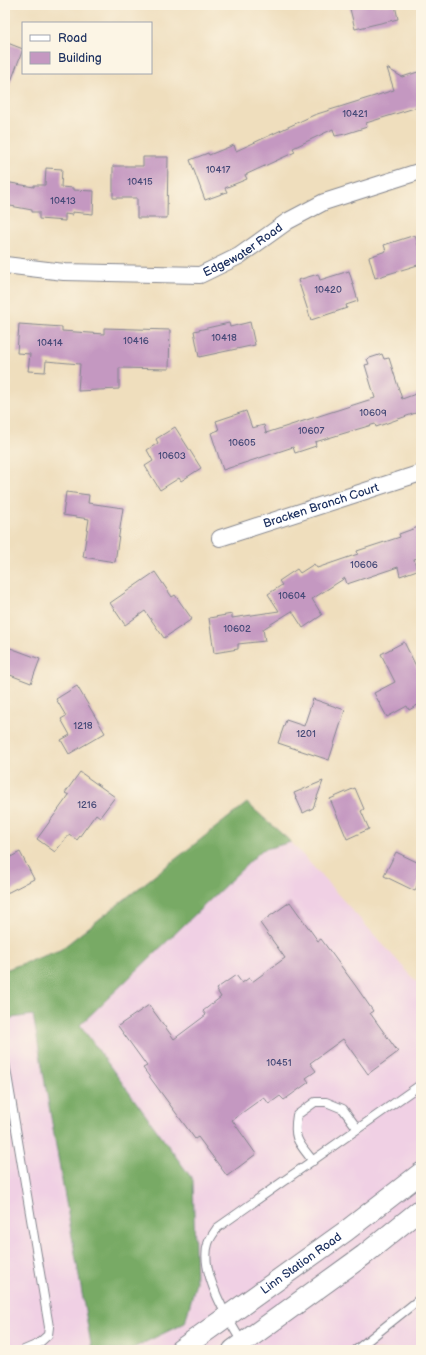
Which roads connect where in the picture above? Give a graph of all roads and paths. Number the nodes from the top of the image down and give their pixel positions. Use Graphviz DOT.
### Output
graph roads {
  1 [pos="421,171"];
  2 [pos="5,265"];
  3 [pos="421,473"];
  4 [pos="220,538"];
  5 [pos="5,1063"];
  6 [pos="420,1085"];
  7 [pos="357,1128"];
  8 [pos="313,1161"];
  9 [pos="421,1173"];
  10 [pos="421,1209"];
  11 [pos="421,1298"];
  12 [pos="227,1317"];
  13 [pos="240,1348"];
  14 [pos="24,1350"];
  15 [pos="180,1350"];
  16 [pos="356,1350"];
  1 -- 2 [label="street, Edgewater Road"];
  3 -- 4 [label="street, Bracken Branch Court"];
  5 -- 14 [label="lane"];
  6 -- 7 [label="lane"];
  7 -- 8 [label="lane"];
  7 -- 8 [label="lane"];
  8 -- 12 [label="lane"];
  9 -- 12 [label="street, Linn Station Road"];
  10 -- 13 [label="street"];
  11 -- 16 [label="lane"];
  12 -- 13 [label="lane"];
  12 -- 15 [label="street, Linn Station Road"];
}
